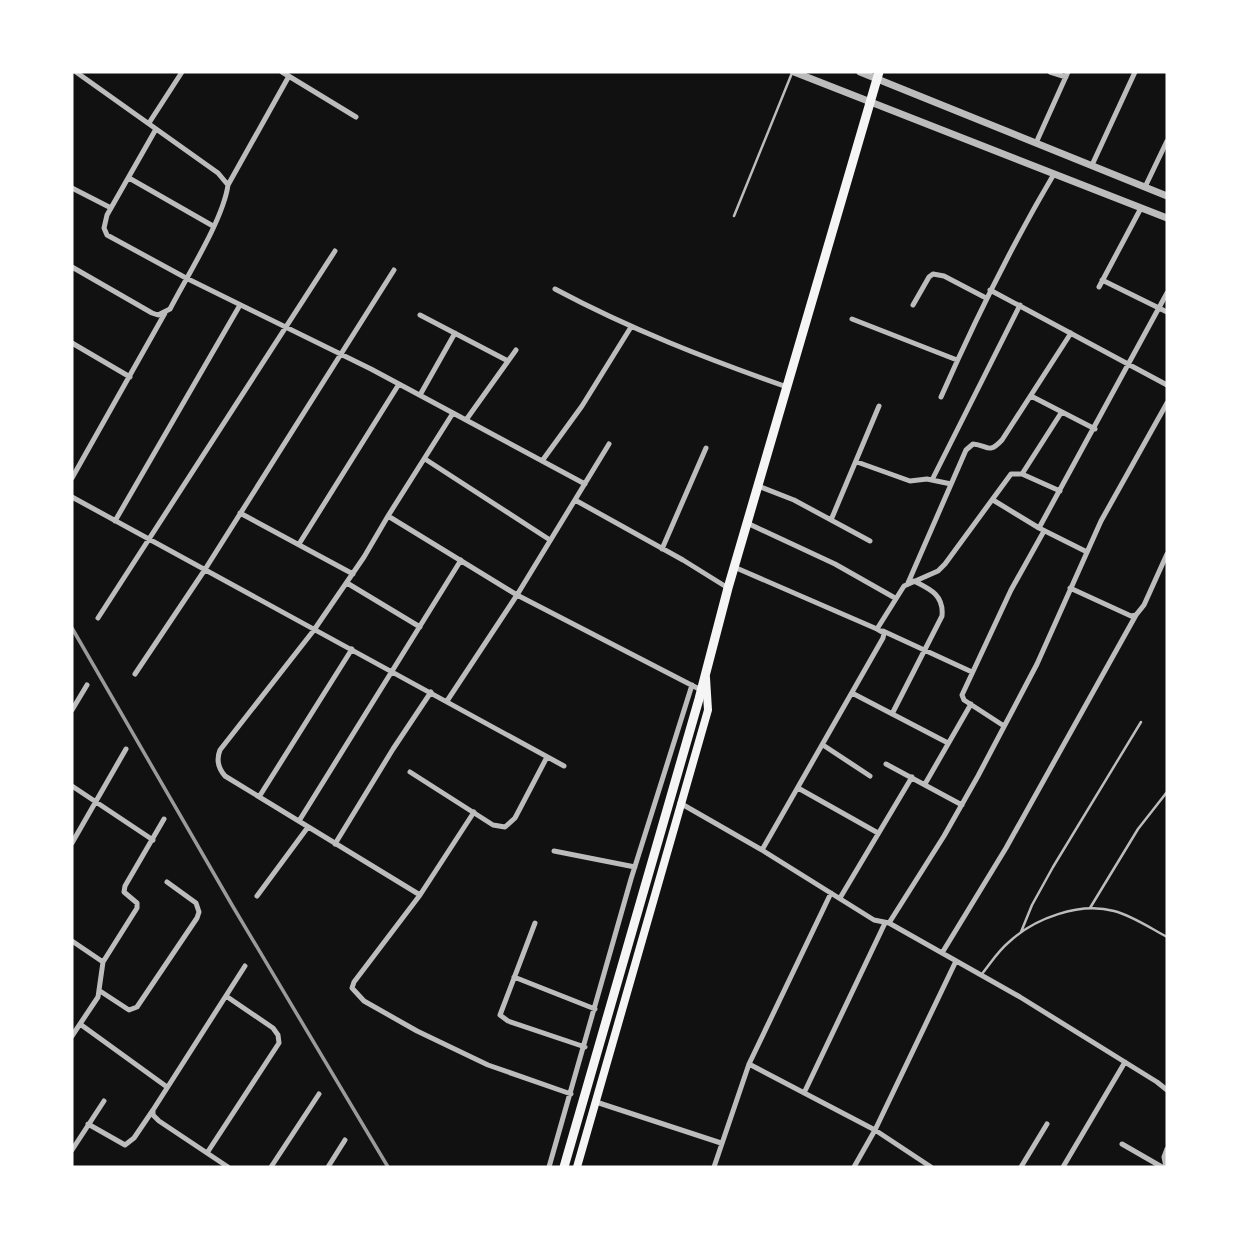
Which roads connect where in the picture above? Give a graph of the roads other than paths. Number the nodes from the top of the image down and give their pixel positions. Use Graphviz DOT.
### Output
graph roads {
  1 [pos="76,72"];
  2 [pos="182,72"];
  3 [pos="282,72"];
  4 [pos="793,72"];
  5 [pos="860,72"];
  6 [pos="1051,72"];
  7 [pos="1135,72"];
  8 [pos="1067,75"];
  9 [pos="289,76"];
  10 [pos="877,77"];
  11 [pos="870,98"];
  12 [pos="356,117"];
  13 [pos="149,123"];
  14 [pos="156,129"];
  15 [pos="1167,141"];
  16 [pos="1036,143"];
  17 [pos="1092,165"];
  18 [pos="1054,174"];
  19 [pos="129,178"];
  20 [pos="228,185"];
  21 [pos="1145,187"];
  22 [pos="72,188"];
  23 [pos="1167,196"];
  24 [pos="111,208"];
  25 [pos="1141,208"];
  26 [pos="734,216"];
  27 [pos="1167,218"];
  28 [pos="213,226"];
  29 [pos="335,251"];
  30 [pos="72,267"];
  31 [pos="394,270"];
  32 [pos="186,278"];
  33 [pos="1102,280"];
  34 [pos="1098,287"];
  35 [pos="555,289"];
  36 [pos="990,289"];
  37 [pos="1167,293"];
  38 [pos="986,298"];
  39 [pos="240,305"];
  40 [pos="914,305"];
  41 [pos="1020,306"];
  42 [pos="1160,309"];
  43 [pos="1167,312"];
  44 [pos="165,313"];
  45 [pos="420,315"];
  46 [pos="852,319"];
  47 [pos="631,327"];
  48 [pos="287,328"];
  49 [pos="1071,333"];
  50 [pos="456,334"];
  51 [pos="72,344"];
  52 [pos="516,350"];
  53 [pos="340,354"];
  54 [pos="957,360"];
  55 [pos="508,361"];
  56 [pos="1130,365"];
  57 [pos="130,377"];
  58 [pos="399,384"];
  59 [pos="1167,385"];
  60 [pos="787,387"];
  61 [pos="420,395"];
  62 [pos="1031,396"];
  63 [pos="941,397"];
  64 [pos="1167,404"];
  65 [pos="879,406"];
  66 [pos="453,413"];
  67 [pos="1061,414"];
  68 [pos="466,420"];
  69 [pos="1095,429"];
  70 [pos="609,444"];
  71 [pos="706,448"];
  72 [pos="425,459"];
  73 [pos="542,461"];
  74 [pos="857,462"];
  75 [pos="1022,474"];
  76 [pos="72,478"];
  77 [pos="932,480"];
  78 [pos="585,484"];
  79 [pos="951,484"];
  80 [pos="758,486"];
  81 [pos="1060,491"];
  82 [pos="72,497"];
  83 [pos="575,500"];
  84 [pos="993,500"];
  85 [pos="240,513"];
  86 [pos="388,516"];
  87 [pos="831,520"];
  88 [pos="115,521"];
  89 [pos="747,523"];
  90 [pos="1042,530"];
  91 [pos="550,540"];
  92 [pos="149,541"];
  93 [pos="870,541"];
  94 [pos="299,544"];
  95 [pos="662,549"];
  96 [pos="1087,552"];
  97 [pos="1167,555"];
  98 [pos="461,560"];
  99 [pos="734,567"];
  100 [pos="204,571"];
  101 [pos="353,574"];
  102 [pos="911,582"];
  103 [pos="347,583"];
  104 [pos="729,588"];
  105 [pos="1070,589"];
  106 [pos="517,595"];
  107 [pos="895,598"];
  108 [pos="1136,615"];
  109 [pos="98,618"];
  110 [pos="420,627"];
  111 [pos="314,630"];
  112 [pos="880,630"];
  113 [pos="352,649"];
  114 [pos="925,649"];
  115 [pos="393,671"];
  116 [pos="706,672"];
  117 [pos="972,672"];
  118 [pos="135,674"];
  119 [pos="86,685"];
  120 [pos="697,691"];
  121 [pos="431,692"];
  122 [pos="852,694"];
  123 [pos="447,701"];
  124 [pos="971,704"];
  125 [pos="73,707"];
  126 [pos="892,714"];
  127 [pos="1141,722"];
  128 [pos="1004,726"];
  129 [pos="948,743"];
  130 [pos="822,745"];
  131 [pos="126,749"];
  132 [pos="547,757"];
  133 [pos="886,764"];
  134 [pos="564,766"];
  135 [pos="410,772"];
  136 [pos="870,776"];
  137 [pos="912,777"];
  138 [pos="925,784"];
  139 [pos="72,786"];
  140 [pos="798,788"];
  141 [pos="1167,792"];
  142 [pos="259,797"];
  143 [pos="97,803"];
  144 [pos="680,803"];
  145 [pos="962,805"];
  146 [pos="474,813"];
  147 [pos="164,819"];
  148 [pos="299,821"];
  149 [pos="308,827"];
  150 [pos="878,833"];
  151 [pos="153,840"];
  152 [pos="72,843"];
  153 [pos="335,844"];
  154 [pos="762,850"];
  155 [pos="554,851"];
  156 [pos="635,867"];
  157 [pos="167,881"];
  158 [pos="831,893"];
  159 [pos="420,895"];
  160 [pos="257,896"];
  161 [pos="840,898"];
  162 [pos="1090,908"];
  163 [pos="535,923"];
  164 [pos="887,923"];
  165 [pos="1021,932"];
  166 [pos="1167,937"];
  167 [pos="72,940"];
  168 [pos="942,953"];
  169 [pos="956,961"];
  170 [pos="103,962"];
  171 [pos="245,966"];
  172 [pos="981,975"];
  173 [pos="514,977"];
  174 [pos="100,991"];
  175 [pos="226,996"];
  176 [pos="595,1010"];
  177 [pos="80,1024"];
  178 [pos="72,1035"];
  179 [pos="585,1046"];
  180 [pos="1125,1062"];
  181 [pos="749,1064"];
  182 [pos="167,1087"];
  183 [pos="1167,1090"];
  184 [pos="804,1093"];
  185 [pos="319,1094"];
  186 [pos="571,1094"];
  187 [pos="103,1101"];
  188 [pos="596,1102"];
  189 [pos="153,1110"];
  190 [pos="88,1124"];
  191 [pos="1047,1124"];
  192 [pos="875,1130"];
  193 [pos="345,1140"];
  194 [pos="721,1143"];
  195 [pos="1122,1144"];
  196 [pos="1167,1149"];
  197 [pos="72,1150"];
  198 [pos="207,1153"];
  199 [pos="228,1167"];
  200 [pos="271,1167"];
  201 [pos="328,1167"];
  202 [pos="549,1167"];
  203 [pos="564,1167"];
  204 [pos="577,1167"];
  205 [pos="713,1167"];
  206 [pos="855,1167"];
  207 [pos="931,1167"];
  208 [pos="1021,1167"];
  209 [pos="1063,1167"];
  210 [pos="1164,1167"];
  1 -- 13 [label="street"];
  2 -- 13 [label="street"];
  3 -- 9 [label="street"];
  4 -- 11 [label="street"];
  4 -- 26 [label="lane"];
  5 -- 10 [label="street"];
  6 -- 8 [label="street"];
  7 -- 17 [label="street"];
  8 -- 16 [label="street"];
  9 -- 12 [label="street"];
  9 -- 20 [label="street"];
  10 -- 11 [label="main road"];
  10 -- 16 [label="street"];
  11 -- 18 [label="street"];
  11 -- 60 [label="main road"];
  13 -- 14 [label="street"];
  14 -- 19 [label="street"];
  14 -- 20 [label="street"];
  15 -- 21 [label="street"];
  16 -- 17 [label="street"];
  17 -- 21 [label="street"];
  18 -- 25 [label="street"];
  18 -- 36 [label="street"];
  19 -- 24 [label="street"];
  19 -- 28 [label="street"];
  20 -- 28 [label="street"];
  21 -- 23 [label="street"];
  22 -- 24 [label="street"];
  24 -- 32 [label="street"];
  25 -- 27 [label="street"];
  25 -- 33 [label="street"];
  28 -- 32 [label="street"];
  29 -- 48 [label="street"];
  30 -- 44 [label="street"];
  31 -- 53 [label="street"];
  32 -- 39 [label="street"];
  32 -- 44 [label="street"];
  33 -- 34 [label="street"];
  33 -- 42 [label="street"];
  35 -- 47 [label="street"];
  36 -- 38 [label="street"];
  36 -- 41 [label="street"];
  37 -- 42 [label="street"];
  38 -- 40 [label="street"];
  38 -- 54 [label="street"];
  39 -- 48 [label="street"];
  39 -- 88 [label="street"];
  41 -- 49 [label="street"];
  41 -- 77 [label="street"];
  42 -- 43 [label="street"];
  42 -- 56 [label="street"];
  44 -- 57 [label="street"];
  45 -- 50 [label="street"];
  46 -- 54 [label="street"];
  47 -- 60 [label="street"];
  47 -- 73 [label="street"];
  48 -- 53 [label="street"];
  48 -- 92 [label="street"];
  49 -- 56 [label="street"];
  49 -- 62 [label="street"];
  50 -- 55 [label="street"];
  50 -- 61 [label="street"];
  51 -- 57 [label="street"];
  52 -- 55 [label="street"];
  53 -- 58 [label="street"];
  53 -- 85 [label="street"];
  54 -- 63 [label="street"];
  55 -- 68 [label="street"];
  56 -- 59 [label="street"];
  56 -- 69 [label="street"];
  57 -- 76 [label="street"];
  58 -- 61 [label="street"];
  58 -- 94 [label="street"];
  60 -- 80 [label="main road"];
  61 -- 66 [label="street"];
  62 -- 67 [label="street"];
  62 -- 79 [label="street"];
  64 -- 96 [label="street"];
  65 -- 74 [label="street"];
  66 -- 68 [label="street"];
  66 -- 72 [label="street"];
  67 -- 69 [label="street"];
  67 -- 75 [label="street"];
  68 -- 73 [label="street"];
  69 -- 81 [label="street"];
  70 -- 78 [label="street"];
  71 -- 95 [label="street"];
  72 -- 86 [label="street"];
  72 -- 91 [label="street"];
  73 -- 78 [label="street"];
  74 -- 77 [label="street"];
  74 -- 87 [label="street"];
  75 -- 81 [label="street"];
  75 -- 84 [label="street"];
  77 -- 79 [label="street"];
  78 -- 83 [label="street"];
  79 -- 102 [label="street"];
  80 -- 87 [label="street"];
  80 -- 89 [label="main road"];
  81 -- 90 [label="street"];
  82 -- 88 [label="street"];
  83 -- 91 [label="street"];
  83 -- 95 [label="street"];
  84 -- 90 [label="street"];
  84 -- 102 [label="street"];
  85 -- 94 [label="street"];
  85 -- 100 [label="street"];
  86 -- 98 [label="street"];
  86 -- 101 [label="street"];
  87 -- 93 [label="street"];
  88 -- 92 [label="street"];
  89 -- 99 [label="main road"];
  89 -- 107 [label="street"];
  90 -- 96 [label="street"];
  90 -- 117 [label="street"];
  91 -- 106 [label="street"];
  92 -- 100 [label="street"];
  92 -- 109 [label="street"];
  94 -- 101 [label="street"];
  95 -- 104 [label="street"];
  96 -- 105 [label="street"];
  97 -- 108 [label="street"];
  98 -- 106 [label="street"];
  98 -- 110 [label="street"];
  99 -- 104 [label="main road"];
  99 -- 112 [label="street"];
  100 -- 111 [label="street"];
  100 -- 118 [label="street"];
  101 -- 103 [label="street"];
  102 -- 107 [label="street"];
  102 -- 114 [label="street"];
  103 -- 110 [label="street"];
  103 -- 111 [label="street"];
  104 -- 116 [label="main road"];
  105 -- 108 [label="street"];
  105 -- 128 [label="street"];
  106 -- 120 [label="street"];
  106 -- 123 [label="street"];
  107 -- 112 [label="street"];
  108 -- 168 [label="street"];
  110 -- 115 [label="street"];
  111 -- 113 [label="street"];
  111 -- 142 [label="street"];
  112 -- 114 [label="street"];
  112 -- 122 [label="street"];
  113 -- 115 [label="street"];
  113 -- 142 [label="street"];
  114 -- 117 [label="street"];
  114 -- 126 [label="street"];
  115 -- 121 [label="street"];
  115 -- 148 [label="street"];
  116 -- 120 [label="main road"];
  116 -- 144 [label="main road"];
  117 -- 124 [label="street"];
  119 -- 125 [label="street"];
  120 -- 156 [label="street"];
  120 -- 203 [label="main road"];
  121 -- 123 [label="street"];
  121 -- 153 [label="street"];
  122 -- 126 [label="street"];
  122 -- 130 [label="street"];
  123 -- 132 [label="street"];
  124 -- 128 [label="street"];
  124 -- 129 [label="street"];
  126 -- 129 [label="street"];
  127 -- 165 [label="lane"];
  128 -- 145 [label="street"];
  129 -- 138 [label="street"];
  130 -- 136 [label="street"];
  130 -- 140 [label="street"];
  131 -- 143 [label="street"];
  132 -- 134 [label="street"];
  132 -- 146 [label="street"];
  133 -- 137 [label="street"];
  135 -- 146 [label="street"];
  137 -- 138 [label="street"];
  137 -- 150 [label="street"];
  138 -- 145 [label="street"];
  139 -- 143 [label="street"];
  140 -- 150 [label="street"];
  140 -- 154 [label="street"];
  141 -- 162 [label="lane"];
  142 -- 148 [label="street"];
  143 -- 151 [label="street"];
  143 -- 152 [label="street"];
  144 -- 154 [label="street"];
  144 -- 188 [label="main road"];
  145 -- 164 [label="street"];
  146 -- 159 [label="street"];
  147 -- 151 [label="street"];
  148 -- 149 [label="street"];
  149 -- 153 [label="street"];
  149 -- 160 [label="street"];
  150 -- 161 [label="street"];
  151 -- 170 [label="street"];
  153 -- 159 [label="street"];
  154 -- 158 [label="street"];
  155 -- 156 [label="street"];
  156 -- 176 [label="street"];
  157 -- 174 [label="street"];
  158 -- 161 [label="street"];
  158 -- 181 [label="street"];
  159 -- 186 [label="street"];
  161 -- 164 [label="street"];
  162 -- 165 [label="lane"];
  162 -- 166 [label="lane"];
  163 -- 173 [label="street"];
  164 -- 168 [label="street"];
  164 -- 184 [label="street"];
  165 -- 172 [label="lane"];
  167 -- 170 [label="street"];
  168 -- 169 [label="street"];
  169 -- 172 [label="street"];
  169 -- 192 [label="street"];
  170 -- 174 [label="street"];
  171 -- 175 [label="street"];
  172 -- 180 [label="street"];
  173 -- 176 [label="street"];
  173 -- 179 [label="street"];
  174 -- 177 [label="street"];
  175 -- 182 [label="street"];
  175 -- 198 [label="street"];
  176 -- 179 [label="street"];
  177 -- 178 [label="street"];
  177 -- 182 [label="street"];
  179 -- 186 [label="street"];
  180 -- 183 [label="street"];
  180 -- 209 [label="street"];
  181 -- 184 [label="street"];
  181 -- 194 [label="street"];
  182 -- 189 [label="street"];
  184 -- 192 [label="street"];
  185 -- 200 [label="street"];
  186 -- 202 [label="street"];
  187 -- 190 [label="street"];
  188 -- 194 [label="street"];
  188 -- 204 [label="main road"];
  189 -- 190 [label="street"];
  189 -- 198 [label="street"];
  190 -- 197 [label="street"];
  191 -- 208 [label="street"];
  192 -- 206 [label="street"];
  192 -- 207 [label="street"];
  193 -- 201 [label="street"];
  194 -- 205 [label="street"];
  195 -- 210 [label="street"];
  196 -- 210 [label="street"];
  198 -- 199 [label="street"];
}
